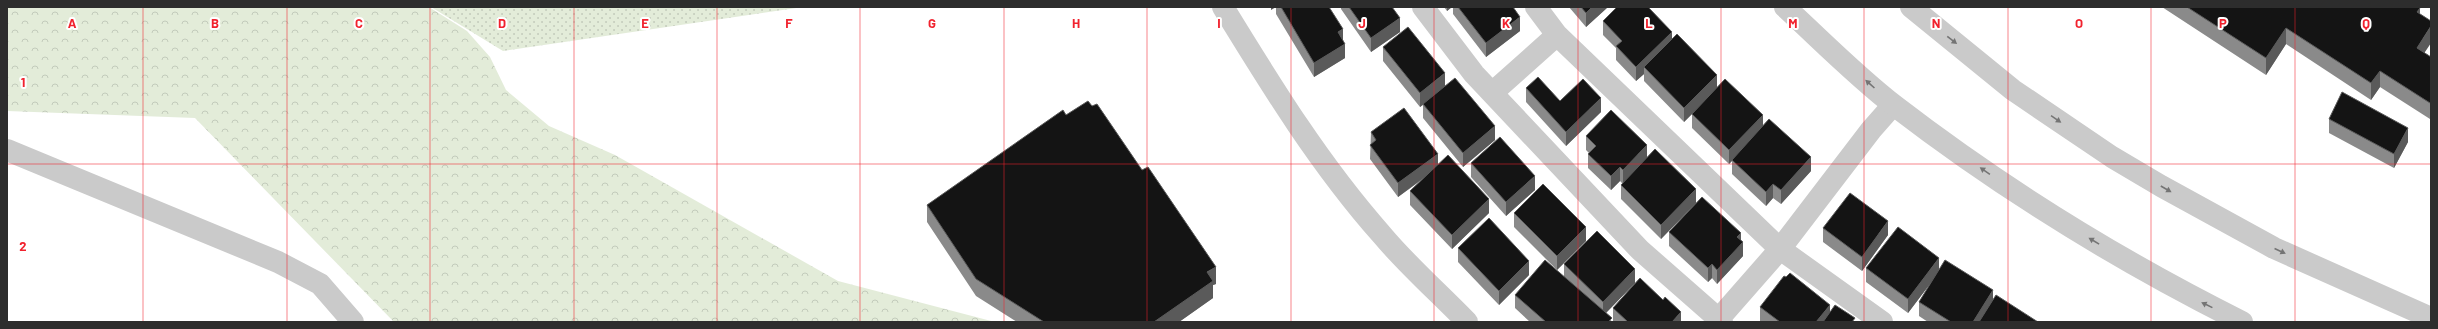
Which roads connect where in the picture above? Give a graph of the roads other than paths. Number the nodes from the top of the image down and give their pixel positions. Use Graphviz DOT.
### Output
graph roads {
  1 [pos="1223,7"];
  2 [pos="1423,7"];
  3 [pos="1536,7"];
  4 [pos="1785,7"];
  5 [pos="1911,7"];
  6 [pos="1557,35"];
  7 [pos="1492,93"];
  8 [pos="1893,105"];
  9 [pos="7,150"];
  10 [pos="1780,249"];
  11 [pos="2431,318"];
  12 [pos="1719,321"];
  13 [pos="353,322"];
  14 [pos="1467,322"];
  15 [pos="1882,322"];
  16 [pos="2242,322"];
  1 -- 14 [label="street"];
  2 -- 7 [label="street"];
  3 -- 6 [label="street"];
  8 -- 4 [label="street, one-way"];
  5 -- 11 [label="street, one-way"];
  6 -- 7 [label="street"];
  6 -- 10 [label="street"];
  7 -- 12 [label="street"];
  8 -- 10 [label="street"];
  16 -- 8 [label="street, one-way"];
  9 -- 13 [label="street"];
  10 -- 12 [label="street"];
  10 -- 15 [label="street"];
}
